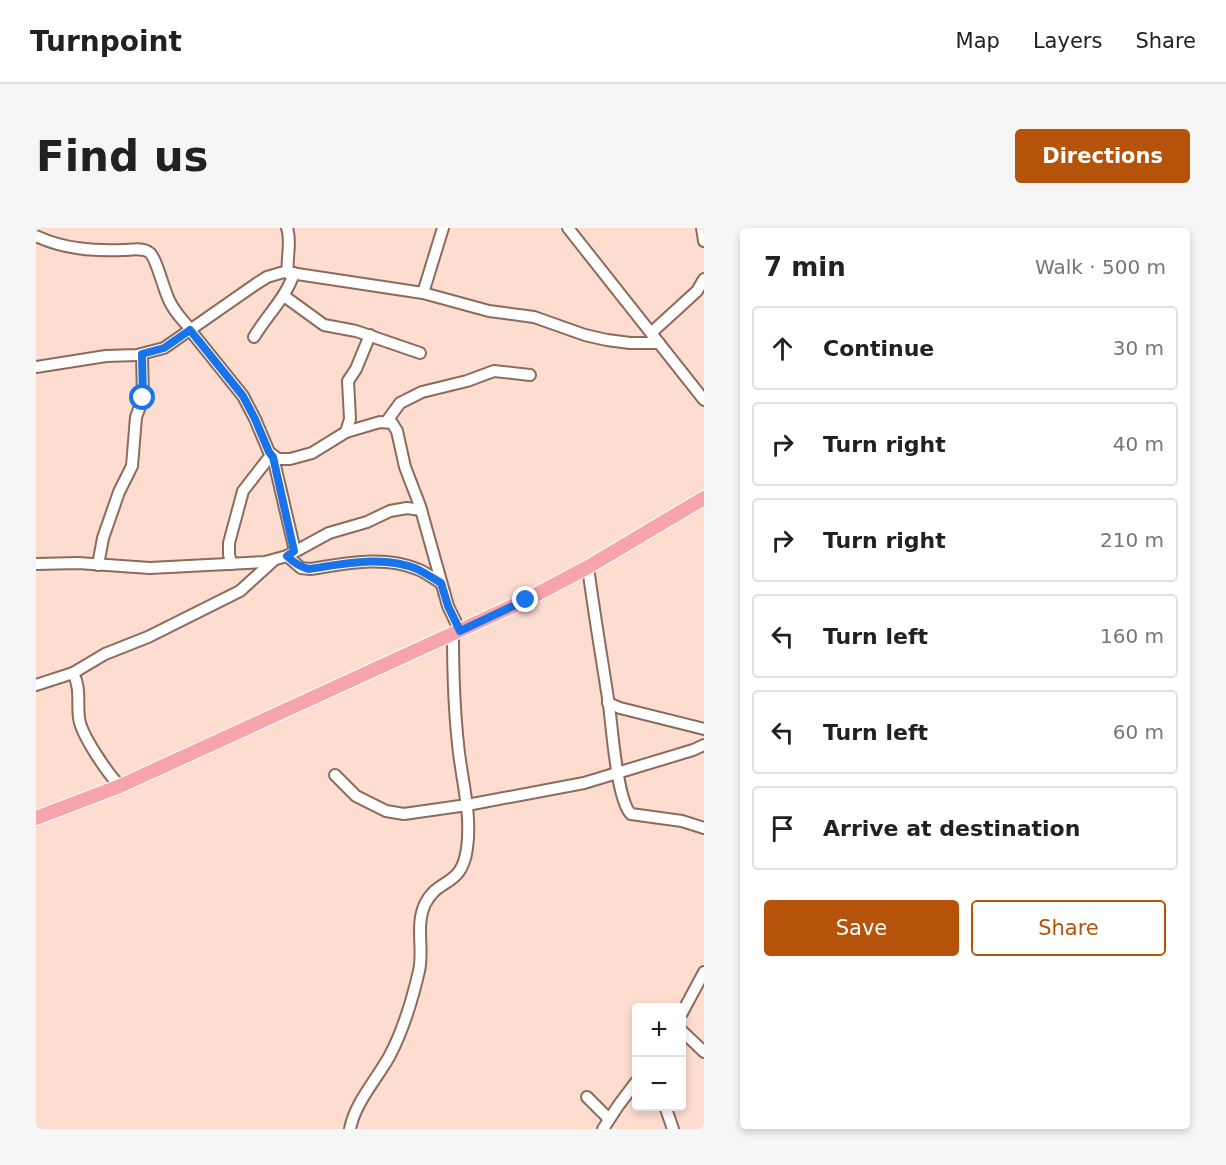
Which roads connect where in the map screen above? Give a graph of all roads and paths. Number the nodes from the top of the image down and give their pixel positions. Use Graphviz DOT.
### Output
graph roads {
  1 [pos="287,228"];
  2 [pos="443,228"];
  3 [pos="568,228"];
  4 [pos="702,228"];
  5 [pos="36,236"];
  6 [pos="704,241"];
  7 [pos="291,273"];
  8 [pos="704,279"];
  9 [pos="423,293"];
  10 [pos="284,296"];
  11 [pos="191,330"];
  12 [pos="651,333"];
  13 [pos="370,335"];
  14 [pos="254,337"];
  15 [pos="658,343"];
  16 [pos="420,352"];
  17 [pos="142,354"];
  18 [pos="36,367"];
  19 [pos="530,375"];
  20 [pos="704,400"];
  21 [pos="387,421"];
  22 [pos="346,432"];
  23 [pos="272,456"];
  24 [pos="704,498"];
  25 [pos="421,510"];
  26 [pos="291,554"];
  27 [pos="274,560"];
  28 [pos="36,564"];
  29 [pos="231,564"];
  30 [pos="98,565"];
  31 [pos="588,567"];
  32 [pos="441,583"];
  33 [pos="456,632"];
  34 [pos="73,673"];
  35 [pos="36,685"];
  36 [pos="608,703"];
  37 [pos="704,729"];
  38 [pos="704,744"];
  39 [pos="618,772"];
  40 [pos="335,775"];
  41 [pos="120,786"];
  42 [pos="467,806"];
  43 [pos="36,818"];
  44 [pos="704,828"];
  45 [pos="704,972"];
  46 [pos="686,1004"];
  47 [pos="686,1036"];
  48 [pos="704,1052"];
  49 [pos="632,1087"];
  50 [pos="587,1097"];
  51 [pos="666,1111"];
  52 [pos="609,1119"];
  53 [pos="350,1129"];
  54 [pos="603,1129"];
  55 [pos="673,1129"];
  1 -- 7 [label="street"];
  2 -- 9 [label="street"];
  3 -- 12 [label="street"];
  4 -- 6 [label="street"];
  5 -- 11 [label="street"];
  7 -- 9 [label="street"];
  7 -- 10 [label="street"];
  7 -- 11 [label="street"];
  8 -- 12 [label="street"];
  9 -- 15 [label="street"];
  10 -- 13 [label="street"];
  10 -- 14 [label="street"];
  11 -- 17 [label="street"];
  11 -- 23 [label="street"];
  12 -- 15 [label="street"];
  13 -- 16 [label="street"];
  13 -- 22 [label="street"];
  15 -- 20 [label="street"];
  17 -- 18 [label="street"];
  17 -- 30 [label="street"];
  19 -- 21 [label="street"];
  21 -- 22 [label="street"];
  21 -- 25 [label="street"];
  22 -- 23 [label="street"];
  23 -- 26 [label="street"];
  23 -- 29 [label="street"];
  24 -- 31 [label="main road"];
  25 -- 26 [label="street"];
  25 -- 32 [label="street"];
  26 -- 27 [label="street"];
  26 -- 32 [label="street"];
  27 -- 29 [label="street"];
  27 -- 34 [label="street"];
  28 -- 30 [label="street"];
  29 -- 30 [label="street"];
  31 -- 33 [label="main road"];
  31 -- 36 [label="street"];
  32 -- 33 [label="street"];
  33 -- 41 [label="main road"];
  33 -- 42 [label="street"];
  34 -- 35 [label="street"];
  34 -- 41 [label="street"];
  36 -- 37 [label="street"];
  36 -- 39 [label="street"];
  38 -- 39 [label="street"];
  39 -- 42 [label="street"];
  39 -- 44 [label="street"];
  40 -- 42 [label="street"];
  41 -- 43 [label="main road"];
  42 -- 53 [label="street"];
  45 -- 46 [label="street"];
  47 -- 48 [label="street"];
  49 -- 52 [label="street"];
  50 -- 52 [label="street"];
  51 -- 55 [label="street"];
  52 -- 54 [label="street"];
}
